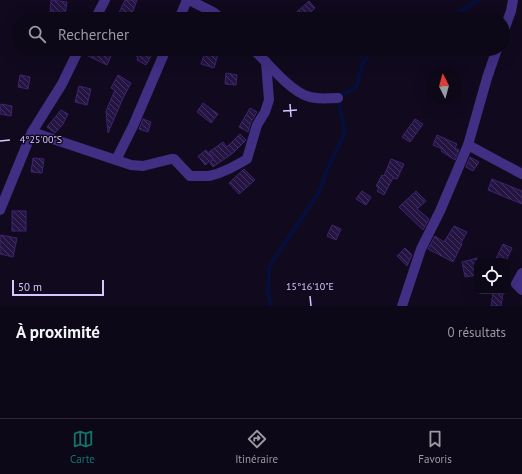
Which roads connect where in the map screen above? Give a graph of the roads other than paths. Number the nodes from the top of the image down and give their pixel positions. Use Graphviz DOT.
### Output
graph roads {
  1 [pos="104,0"];
  2 [pos="188,0"];
  3 [pos="513,0"];
  4 [pos="98,12"];
  5 [pos="182,12"];
  6 [pos="213,12"];
  7 [pos="509,12"];
  8 [pos="76,56"];
  9 [pos="163,56"];
  10 [pos="260,56"];
  11 [pos="495,56"];
  12 [pos="266,62"];
  13 [pos="338,98"];
  14 [pos="32,132"];
  15 [pos="468,145"];
  16 [pos="116,160"];
  17 [pos="522,174"];
  18 [pos="0,210"];
  19 [pos="522,273"];
  20 [pos="522,290"];
  21 [pos="402,306"];
  1 -- 4 [label="street"];
  2 -- 5 [label="street"];
  2 -- 6 [label="street"];
  3 -- 7 [label="street"];
  8 -- 14 [label="street"];
  9 -- 16 [label="street"];
  10 -- 12 [label="street"];
  11 -- 15 [label="street"];
  12 -- 13 [label="street"];
  12 -- 16 [label="street"];
  14 -- 16 [label="street"];
  14 -- 18 [label="street"];
  15 -- 17 [label="street"];
  15 -- 21 [label="street"];
  19 -- 20 [label="street"];
}
